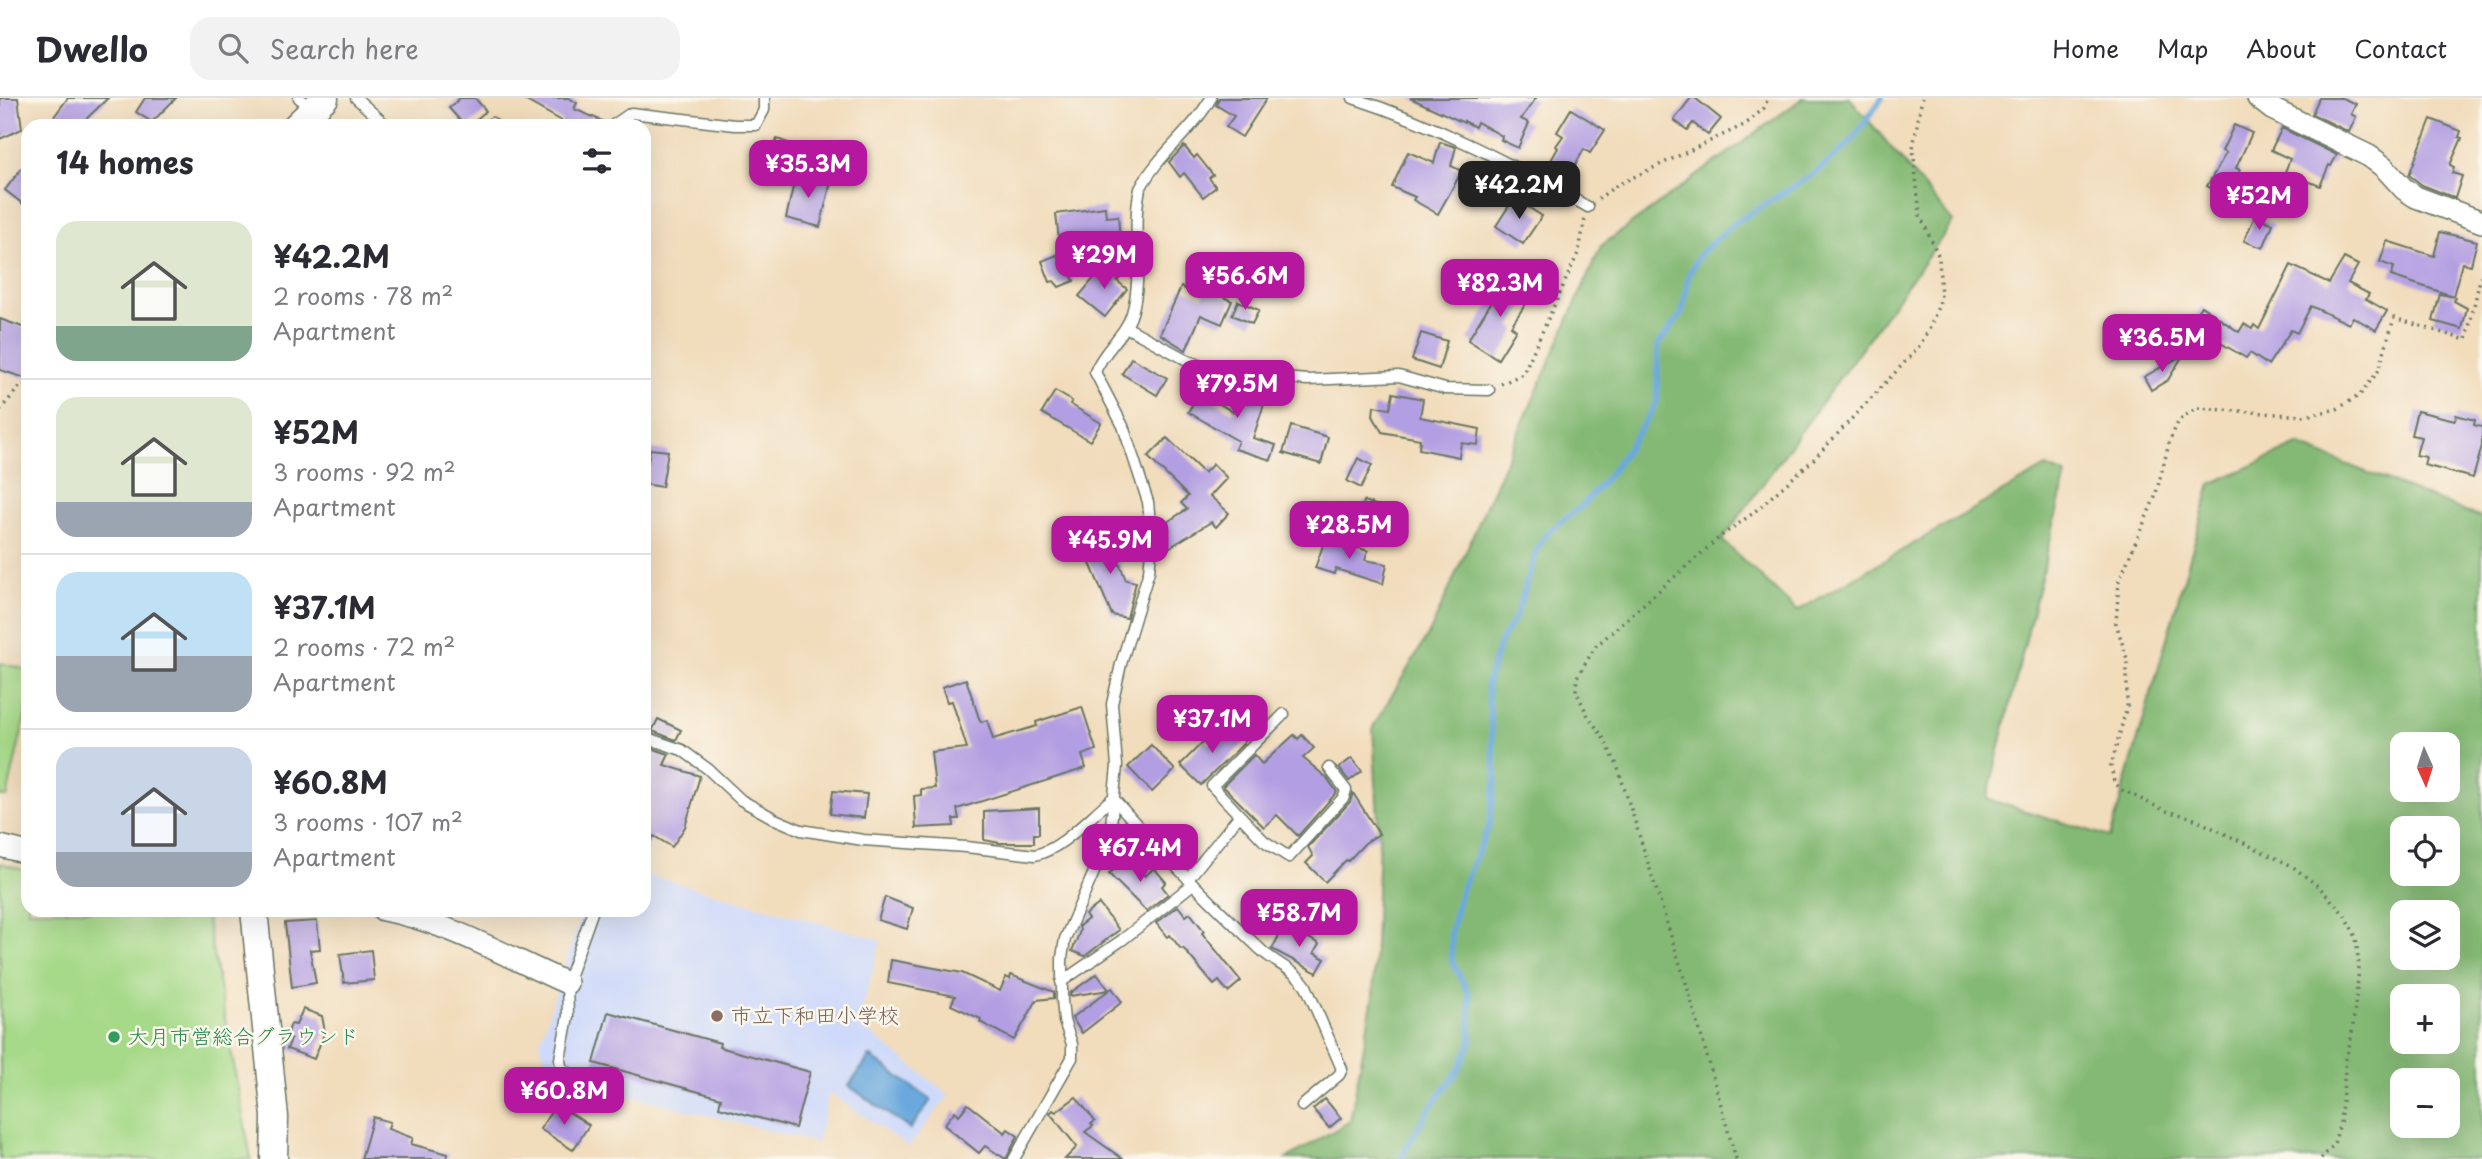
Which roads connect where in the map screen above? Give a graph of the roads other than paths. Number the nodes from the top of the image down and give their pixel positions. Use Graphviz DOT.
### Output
graph roads {
  1 [pos="356,98"];
  2 [pos="764,98"];
  3 [pos="1211,98"];
  4 [pos="1353,98"];
  5 [pos="2258,98"];
  6 [pos="379,119"];
  7 [pos="622,119"];
  8 [pos="1588,207"];
  9 [pos="2482,222"];
  10 [pos="1126,327"];
  11 [pos="1489,390"];
  12 [pos="1284,714"];
  13 [pos="651,739"];
  14 [pos="1329,768"];
  15 [pos="1113,798"];
  16 [pos="1239,816"];
  17 [pos="0,846"];
  18 [pos="21,851"];
  19 [pos="1191,882"];
  20 [pos="255,917"];
  21 [pos="405,917"];
  22 [pos="591,917"];
  23 [pos="1061,982"];
  24 [pos="568,983"];
  25 [pos="575,1078"];
  26 [pos="1301,1106"];
  27 [pos="274,1159"];
  28 [pos="1014,1159"];
  1 -- 6 [label="lane"];
  2 -- 7 [label="lane"];
  3 -- 10 [label="lane"];
  4 -- 8 [label="lane"];
  5 -- 9 [label="street"];
  10 -- 11 [label="lane"];
  10 -- 15 [label="lane"];
  12 -- 16 [label="lane"];
  13 -- 15 [label="lane"];
  14 -- 16 [label="lane"];
  15 -- 19 [label="lane"];
  15 -- 23 [label="lane"];
  16 -- 19 [label="lane"];
  17 -- 18 [label="street"];
  19 -- 23 [label="lane"];
  19 -- 26 [label="lane"];
  20 -- 27 [label="street"];
  21 -- 24 [label="street"];
  22 -- 24 [label="lane"];
  23 -- 28 [label="lane"];
  24 -- 25 [label="lane"];
}
